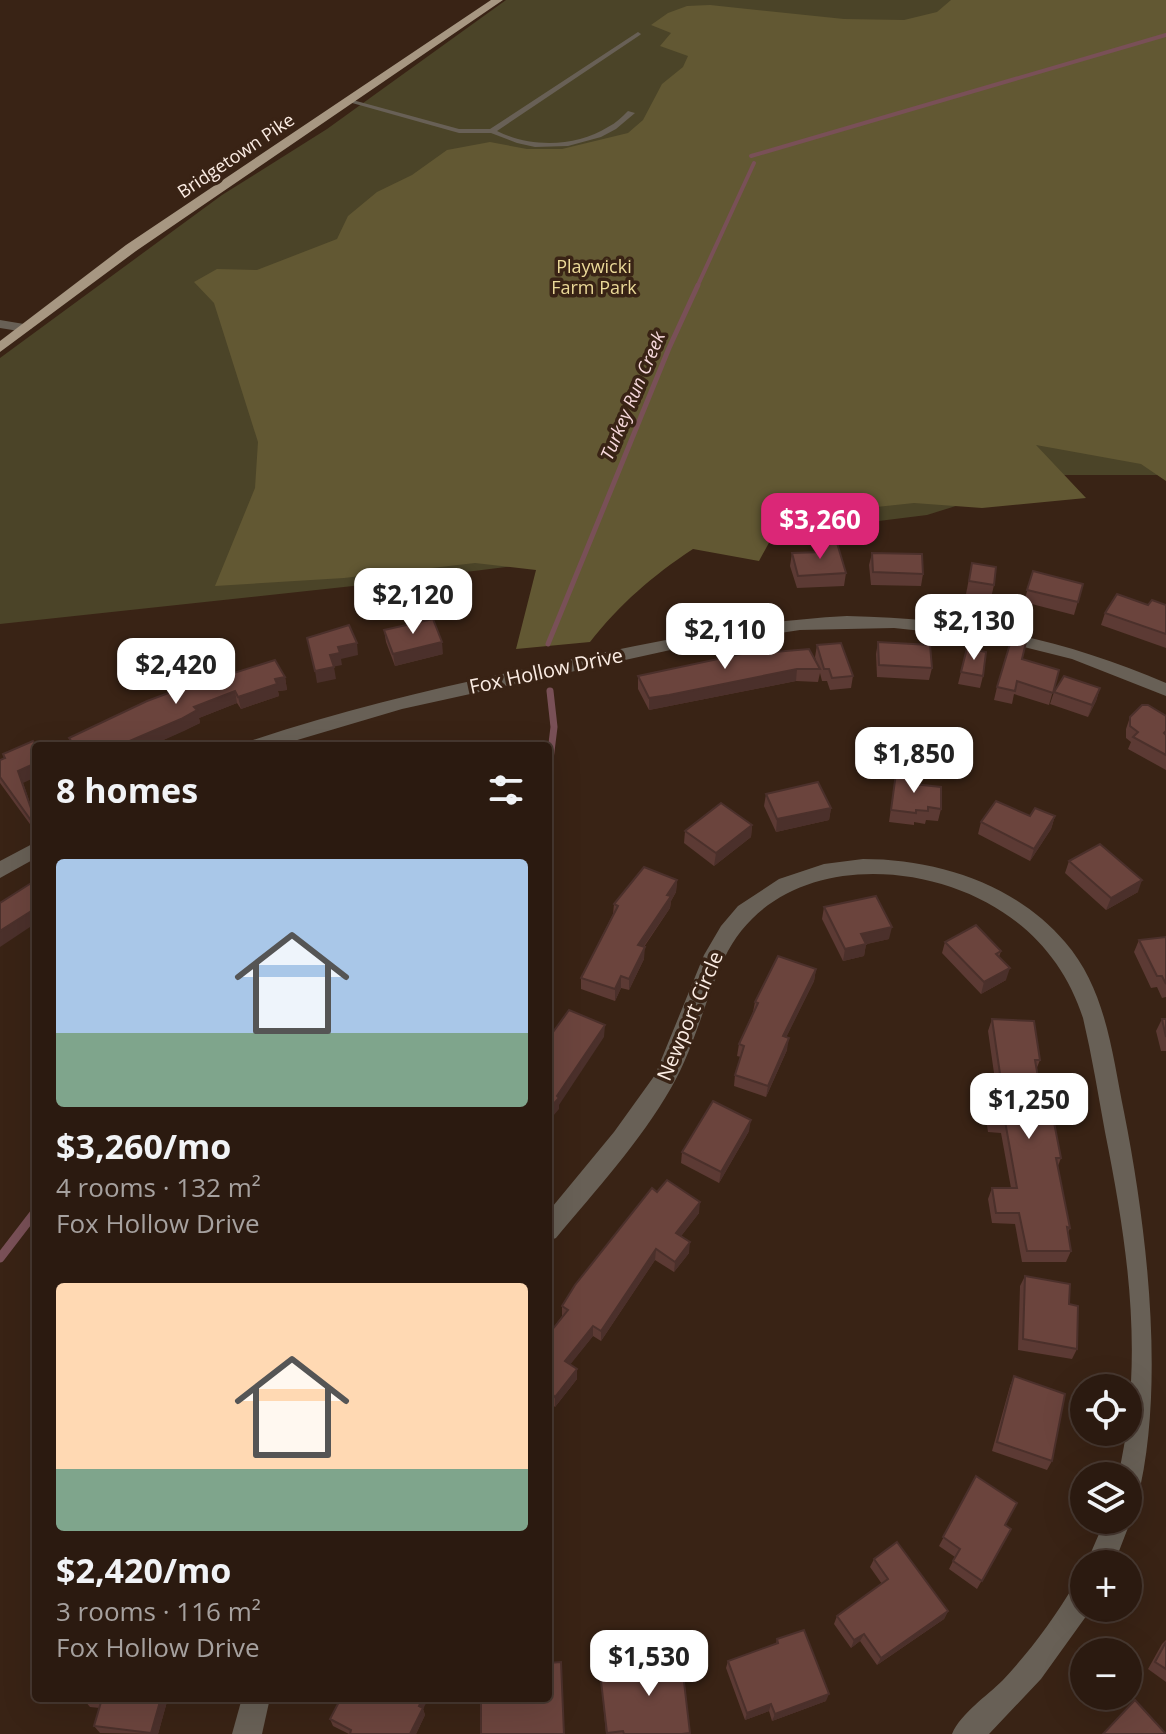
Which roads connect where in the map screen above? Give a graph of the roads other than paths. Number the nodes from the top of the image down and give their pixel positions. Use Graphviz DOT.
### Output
graph roads {
  1 [pos="498,0"];
  2 [pos="638,34"];
  3 [pos="349,101"];
  4 [pos="631,113"];
  5 [pos="492,131"];
  6 [pos="0,324"];
  7 [pos="25,328"];
  8 [pos="0,348"];
  9 [pos="1166,690"];
  10 [pos="270,742"];
  11 [pos="32,851"];
  12 [pos="0,870"];
  13 [pos="552,1225"];
  14 [pos="1135,1462"];
  15 [pos="1070,1614"];
  16 [pos="255,1702"];
  17 [pos="247,1734"];
  18 [pos="967,1734"];
  1 -- 3 [label="main road, Bridgetown Pike"];
  2 -- 5 [label="lane"];
  3 -- 5 [label="lane"];
  3 -- 7 [label="main road, Bridgetown Pike"];
  4 -- 5 [label="lane"];
  6 -- 7 [label="street"];
  7 -- 8 [label="main road, Bridgetown Pike"];
  9 -- 10 [label="street, Fox Hollow Drive"];
  11 -- 12 [label="street"];
  13 -- 14 [label="street, Newport Circle"];
  15 -- 18 [label="street"];
  16 -- 17 [label="street"];
}
